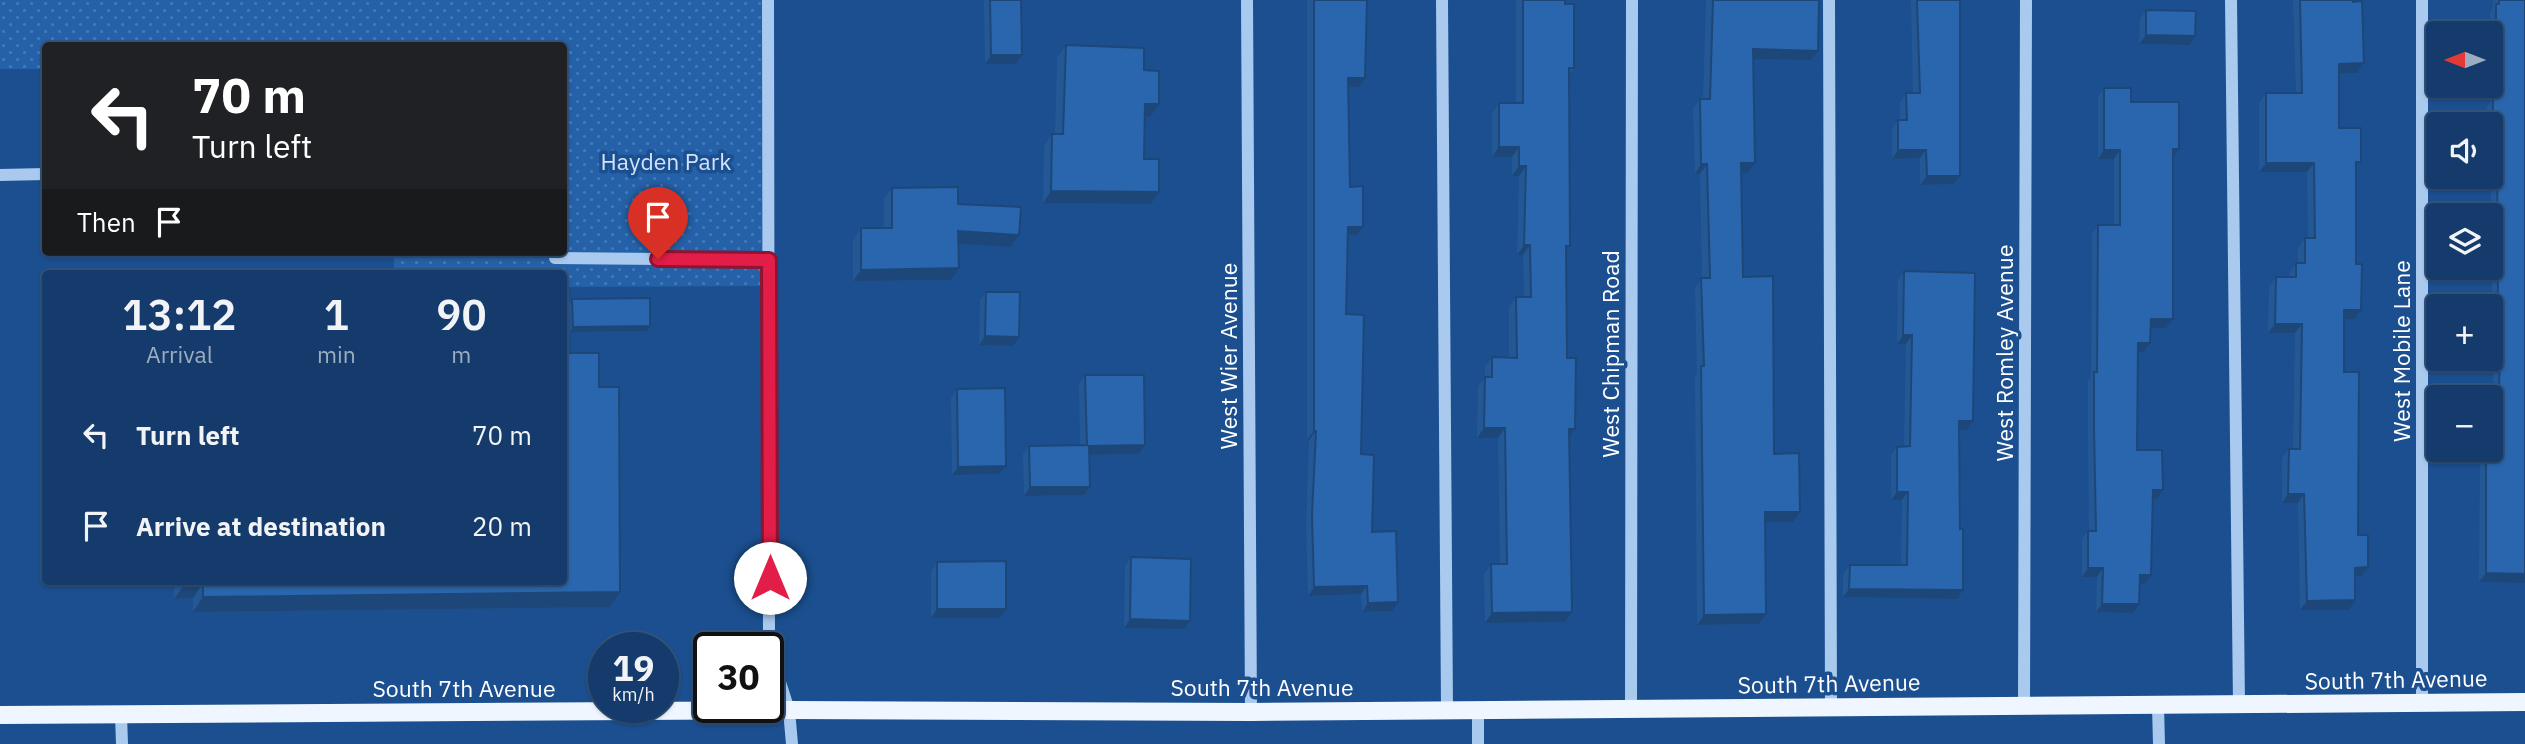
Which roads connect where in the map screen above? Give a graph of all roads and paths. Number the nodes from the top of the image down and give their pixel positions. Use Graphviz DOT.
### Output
graph roads {
  1 [pos="768,0"];
  2 [pos="1247,0"];
  3 [pos="1442,0"];
  4 [pos="1632,0"];
  5 [pos="1829,0"];
  6 [pos="2026,0"];
  7 [pos="2231,0"];
  8 [pos="2422,0"];
  9 [pos="42,174"];
  10 [pos="0,176"];
  11 [pos="555,258"];
  12 [pos="769,260"];
  13 [pos="2525,702"];
  14 [pos="2422,703"];
  15 [pos="2024,705"];
  16 [pos="2239,705"];
  17 [pos="2158,706"];
  18 [pos="1831,708"];
  19 [pos="1631,709"];
  20 [pos="789,710"];
  21 [pos="1447,710"];
  22 [pos="1478,710"];
  23 [pos="1251,712"];
  24 [pos="0,715"];
  25 [pos="121,715"];
  26 [pos="122,744"];
  27 [pos="792,744"];
  28 [pos="1478,744"];
  29 [pos="2159,744"];
  1 -- 12 [label="street"];
  2 -- 23 [label="street, West Wier Avenue"];
  3 -- 21 [label="street"];
  4 -- 19 [label="street, West Chipman Road"];
  5 -- 18 [label="street"];
  6 -- 15 [label="street, West Romley Avenue"];
  7 -- 16 [label="street"];
  8 -- 14 [label="street, West Mobile Lane"];
  9 -- 10 [label="street"];
  11 -- 12 [label="street"];
  12 -- 20 [label="street"];
  13 -- 14 [label="main road, South 7th Avenue"];
  14 -- 16 [label="main road, South 7th Avenue"];
  15 -- 17 [label="main road, South 7th Avenue"];
  15 -- 18 [label="main road, South 7th Avenue"];
  16 -- 17 [label="main road, South 7th Avenue"];
  17 -- 29 [label="street"];
  18 -- 19 [label="main road, South 7th Avenue"];
  19 -- 22 [label="main road, South 7th Avenue"];
  20 -- 23 [label="main road, South 7th Avenue"];
  20 -- 25 [label="main road, South 7th Avenue"];
  20 -- 27 [label="street"];
  21 -- 22 [label="main road, South 7th Avenue"];
  21 -- 23 [label="main road, South 7th Avenue"];
  22 -- 28 [label="street"];
  24 -- 25 [label="main road, South 7th Avenue"];
  25 -- 26 [label="street"];
}
